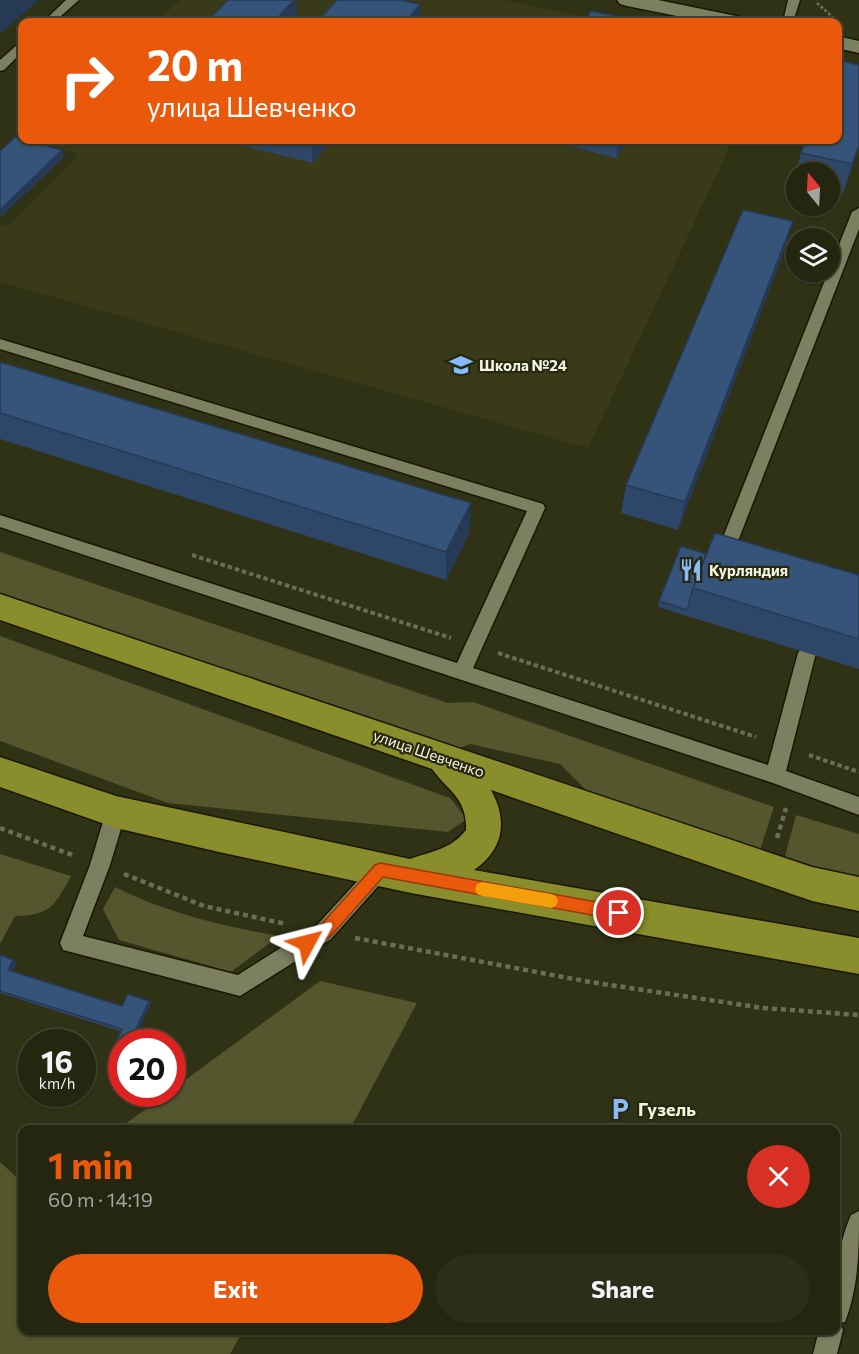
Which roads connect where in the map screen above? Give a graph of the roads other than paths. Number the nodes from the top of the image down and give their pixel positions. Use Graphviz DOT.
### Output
graph roads {
  1 [pos="73,0"];
  2 [pos="627,0"];
  3 [pos="794,0"];
  4 [pos="53,18"];
  5 [pos="716,18"];
  6 [pos="789,18"];
  7 [pos="842,43"];
  8 [pos="859,47"];
  9 [pos="18,50"];
  10 [pos="0,67"];
  11 [pos="858,219"];
  12 [pos="0,344"];
  13 [pos="0,521"];
  14 [pos="762,555"];
  15 [pos="0,607"];
  16 [pos="807,653"];
  17 [pos="462,672"];
  18 [pos="438,756"];
  19 [pos="0,772"];
  20 [pos="775,775"];
  21 [pos="859,806"];
  22 [pos="116,812"];
  23 [pos="395,873"];
  24 [pos="859,894"];
  25 [pos="859,956"];
  26 [pos="859,1223"];
  27 [pos="840,1297"];
  28 [pos="830,1335"];
  29 [pos="825,1354"];
  1 -- 4 [label="lane"];
  2 -- 5 [label="street"];
  3 -- 6 [label="lane"];
  7 -- 8 [label="street"];
  9 -- 10 [label="lane"];
  11 -- 14 [label="lane"];
  12 -- 17 [label="lane"];
  13 -- 17 [label="lane"];
  15 -- 18 [label="main road, улица Шевченко"];
  16 -- 20 [label="lane"];
  17 -- 20 [label="lane"];
  18 -- 23 [label="main road"];
  18 -- 24 [label="main road, улица Шевченко"];
  19 -- 22 [label="main road"];
  20 -- 21 [label="lane"];
  22 -- 23 [label="main road"];
  22 -- 23 [label="lane"];
  23 -- 25 [label="main road"];
  26 -- 27 [label="lane"];
  28 -- 29 [label="lane"];
}
